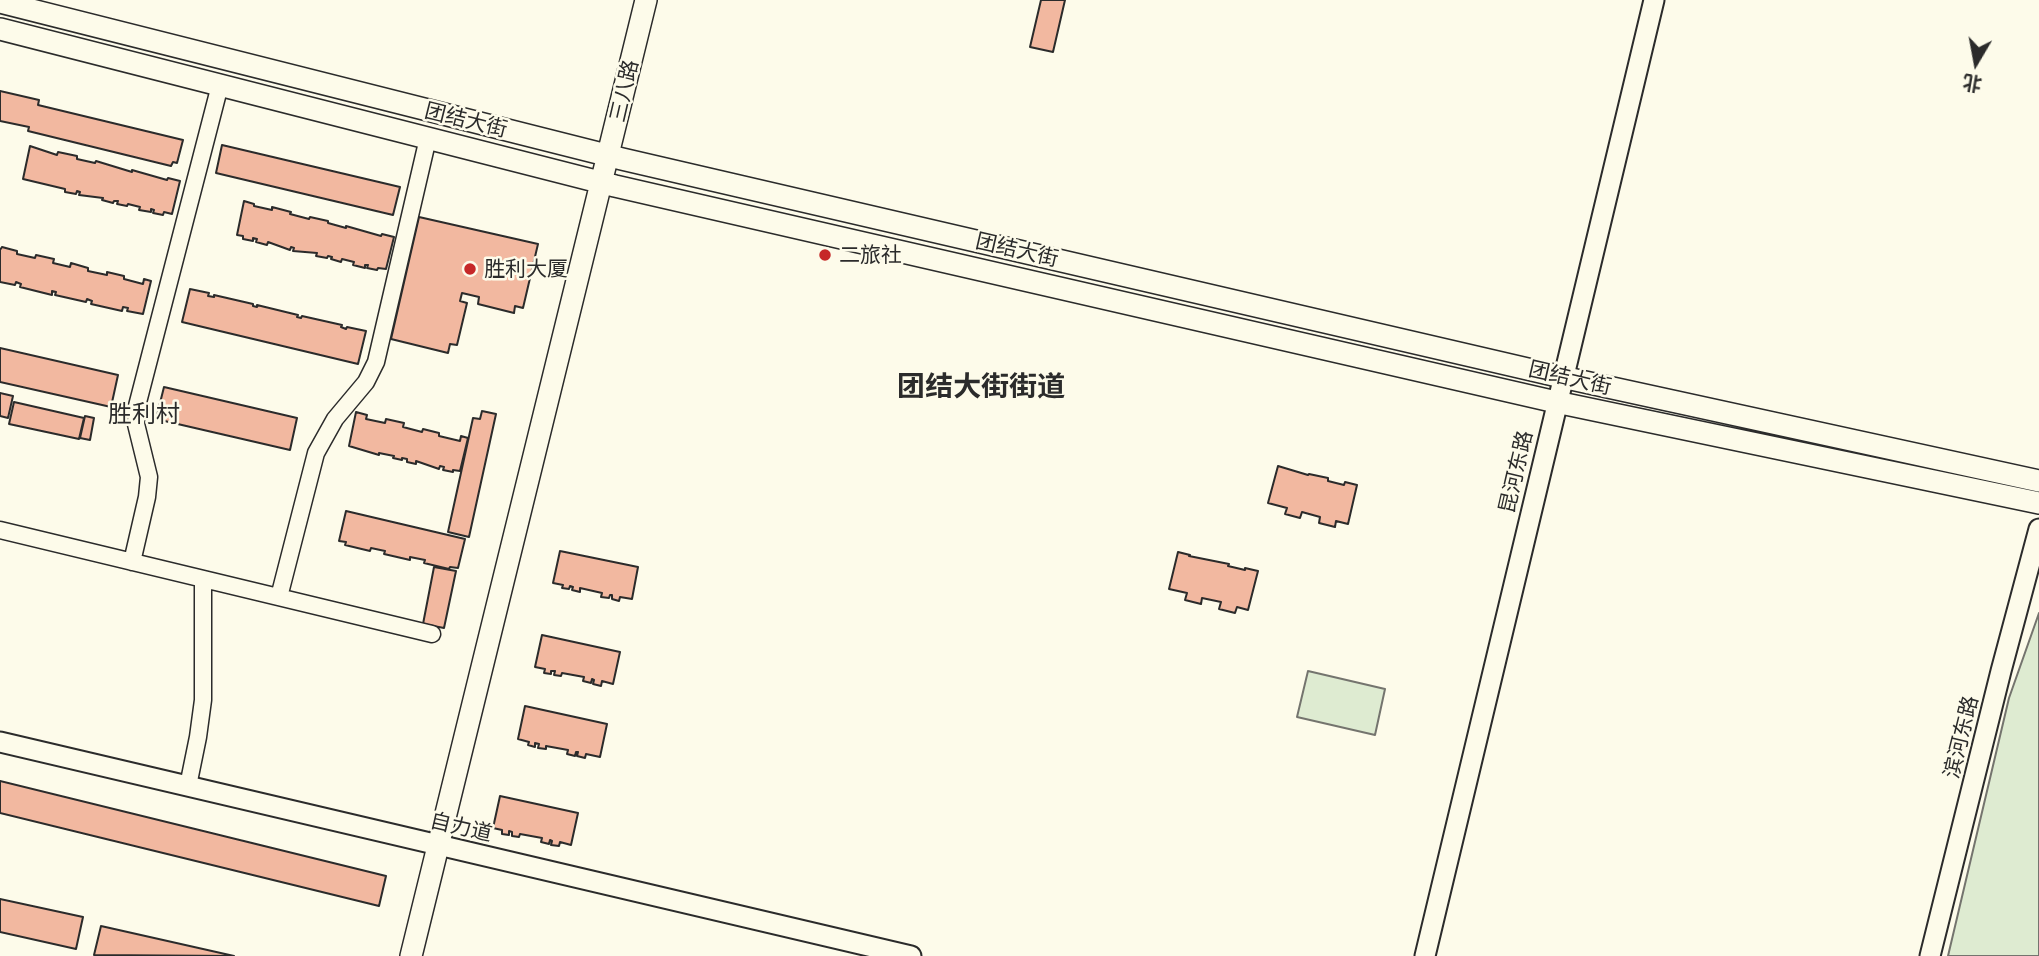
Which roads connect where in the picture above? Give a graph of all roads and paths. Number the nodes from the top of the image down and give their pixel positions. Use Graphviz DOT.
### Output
graph roads {
  1 [pos="646,0"];
  2 [pos="1654,0"];
  3 [pos="0,2"];
  4 [pos="0,29"];
  5 [pos="220,85"];
  6 [pos="428,138"];
  7 [pos="609,156"];
  8 [pos="602,183"];
  9 [pos="1562,377"];
  10 [pos="1556,402"];
  11 [pos="2039,481"];
  12 [pos="2039,503"];
  13 [pos="2039,529"];
  14 [pos="0,530"];
  15 [pos="132,562"];
  16 [pos="203,579"];
  17 [pos="279,597"];
  18 [pos="432,634"];
  19 [pos="0,742"];
  20 [pos="188,786"];
  21 [pos="437,845"];
  22 [pos="411,956"];
  23 [pos="911,956"];
  24 [pos="1425,956"];
  25 [pos="1930,956"];
  1 -- 7 [label="main road, 三八路"];
  2 -- 9 [label="street, 昆河东路"];
  3 -- 7 [label="main road, 团结大街"];
  4 -- 5 [label="main road, 团结大街"];
  5 -- 6 [label="main road, 团结大街"];
  5 -- 15 [label="street"];
  6 -- 8 [label="main road, 团结大街"];
  6 -- 17 [label="street"];
  7 -- 8 [label="main road, 三八路"];
  7 -- 9 [label="main road, 团结大街"];
  8 -- 10 [label="main road, 团结大街"];
  8 -- 21 [label="main road, 三八路"];
  9 -- 10 [label="street, 昆河东路"];
  9 -- 11 [label="main road, 团结大街"];
  10 -- 12 [label="main road, 团结大街"];
  10 -- 24 [label="street, 昆河东路"];
  13 -- 25 [label="street, 滨河东路"];
  14 -- 15 [label="street"];
  15 -- 16 [label="street"];
  16 -- 17 [label="street"];
  16 -- 20 [label="street"];
  17 -- 18 [label="street"];
  19 -- 20 [label="street, 自力道"];
  20 -- 21 [label="street, 自力道"];
  21 -- 22 [label="main road, 三八路"];
  21 -- 23 [label="street, 自力道"];
}
